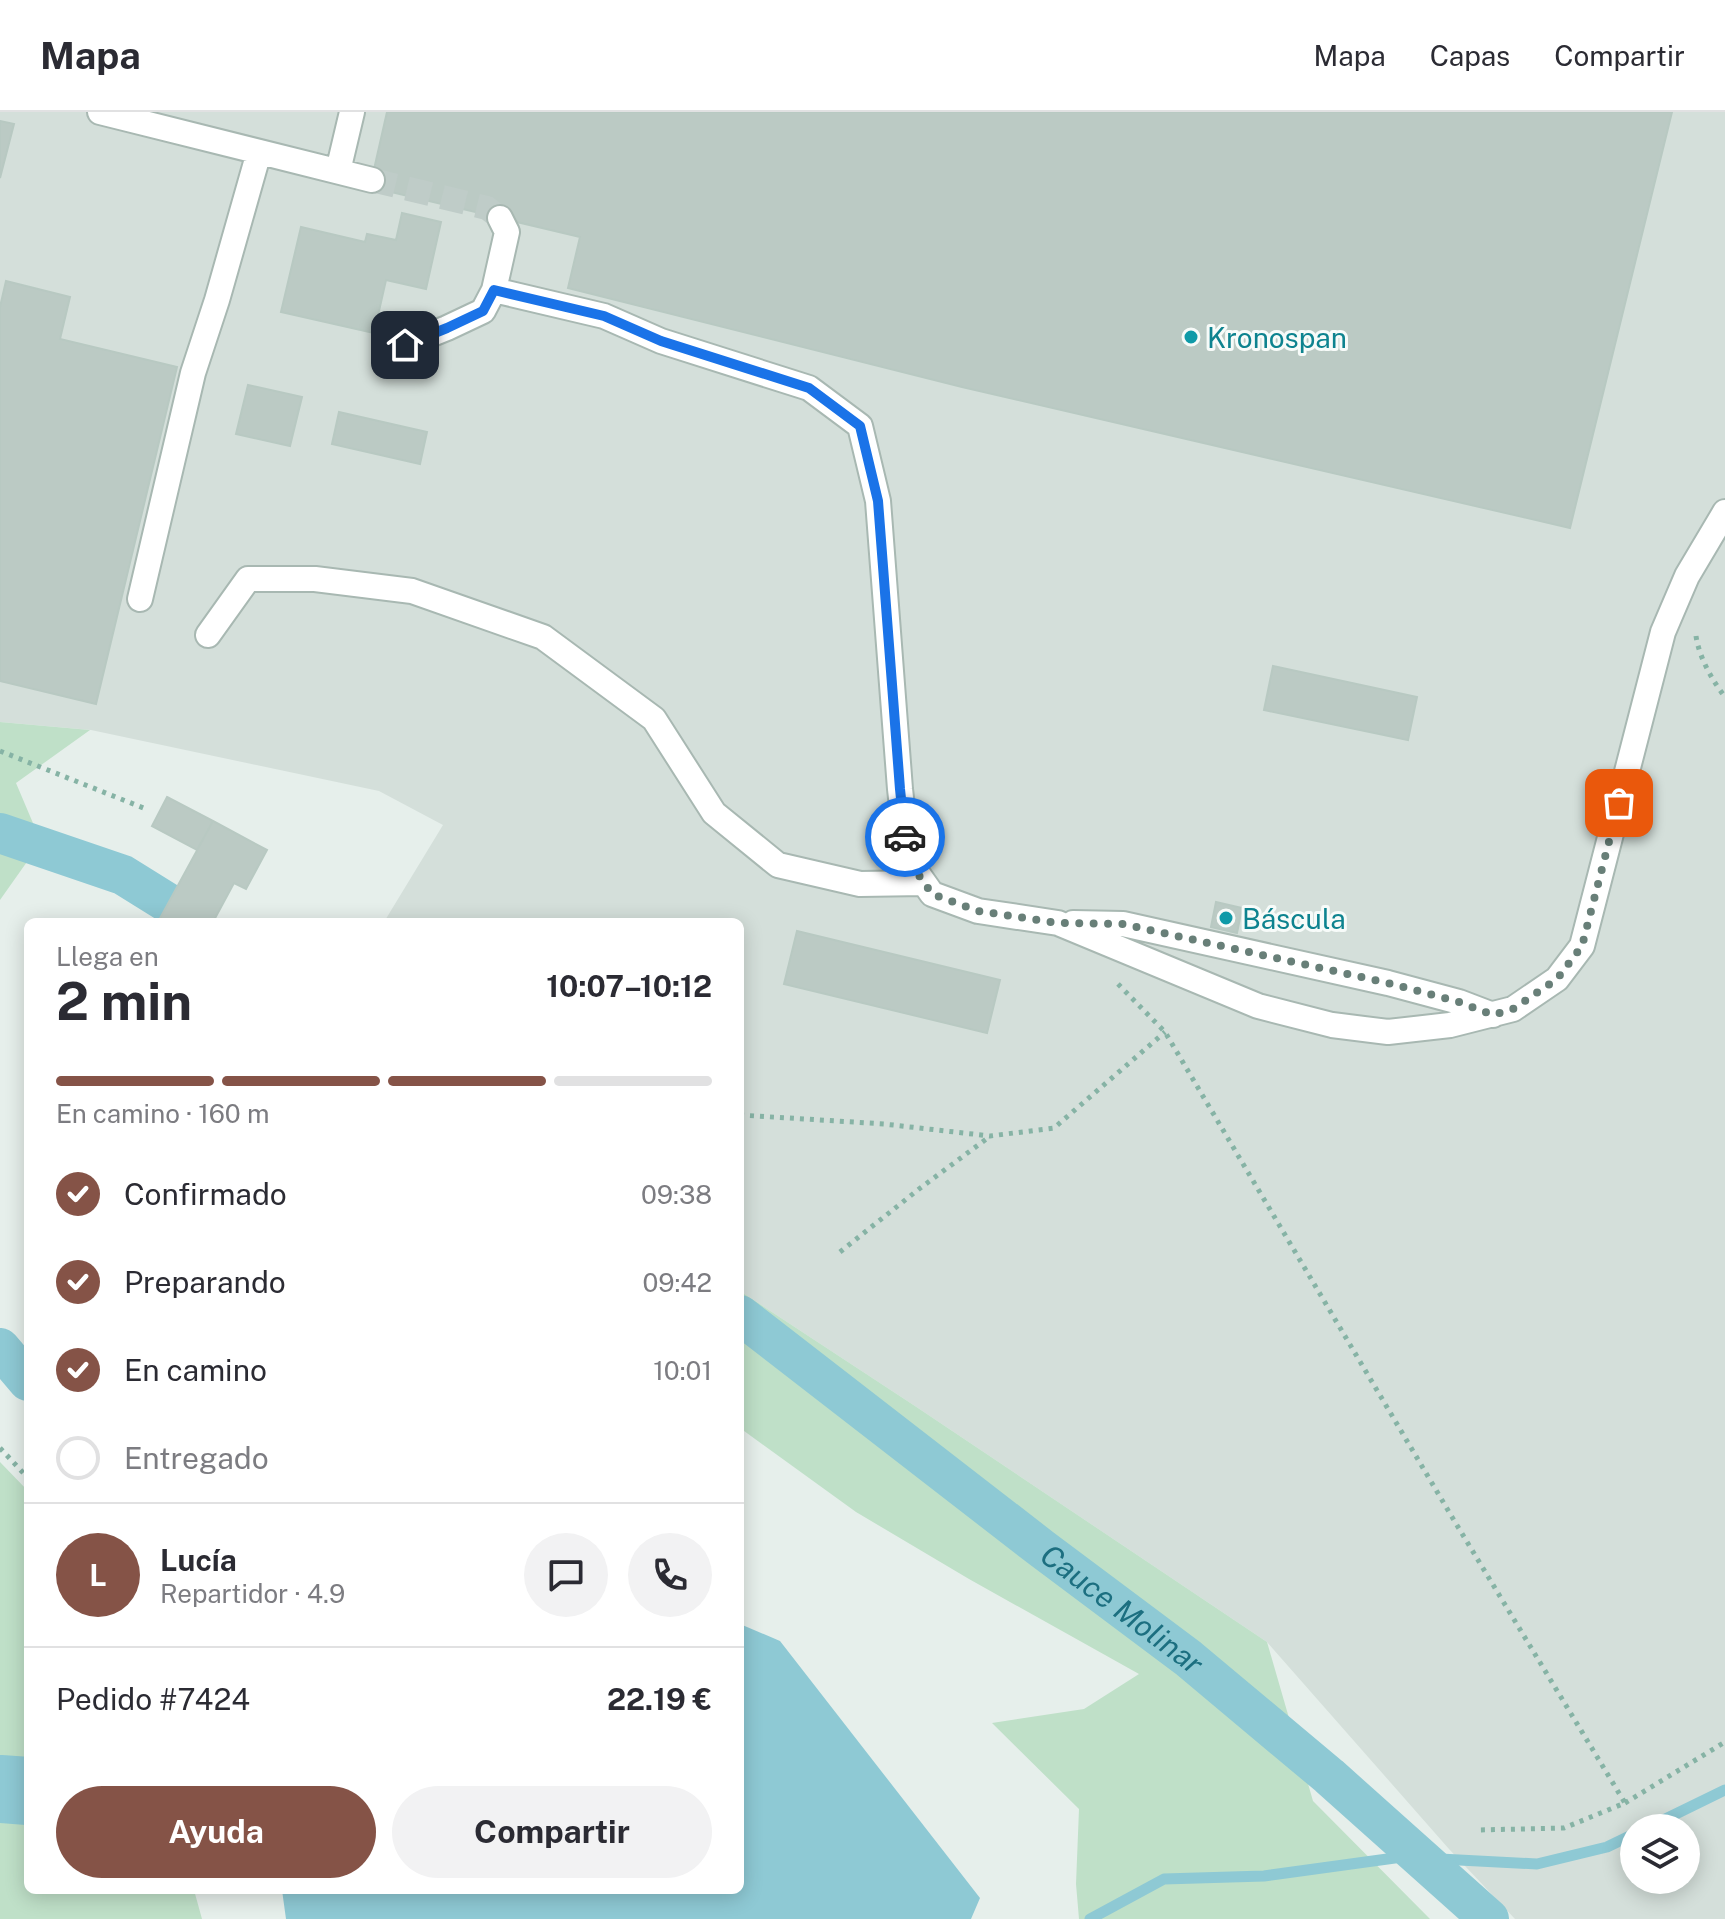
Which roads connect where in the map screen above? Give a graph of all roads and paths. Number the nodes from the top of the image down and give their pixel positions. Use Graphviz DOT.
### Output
graph roads {
  1 [pos="100,112"];
  2 [pos="352,112"];
  3 [pos="259,152"];
  4 [pos="338,171"];
  5 [pos="372,180"];
  6 [pos="500,218"];
  7 [pos="494,290"];
  8 [pos="405,345"];
  9 [pos="1725,512"];
  10 [pos="140,599"];
  11 [pos="1696,634"];
  12 [pos="208,635"];
  13 [pos="1725,697"];
  14 [pos="0,751"];
  15 [pos="146,809"];
  16 [pos="924,883"];
  17 [pos="1058,923"];
  18 [pos="1112,978"];
  19 [pos="1493,1015"];
  20 [pos="1165,1032"];
  21 [pos="744,1115"];
  22 [pos="990,1136"];
  23 [pos="840,1252"];
  24 [pos="0,1448"];
  25 [pos="24,1474"];
  26 [pos="1725,1742"];
  27 [pos="1625,1803"];
  28 [pos="1477,1830"];
  1 -- 3 [label="lane"];
  2 -- 4 [label="lane"];
  3 -- 4 [label="lane"];
  3 -- 10 [label="lane"];
  4 -- 5 [label="lane"];
  6 -- 7 [label="lane"];
  7 -- 8 [label="lane"];
  7 -- 16 [label="lane"];
  9 -- 19 [label="lane"];
  11 -- 13 [label="path"];
  12 -- 16 [label="lane"];
  14 -- 15 [label="path"];
  16 -- 17 [label="lane"];
  17 -- 19 [label="lane"];
  17 -- 19 [label="lane"];
  18 -- 20 [label="path"];
  20 -- 22 [label="path"];
  20 -- 27 [label="path"];
  21 -- 22 [label="path"];
  22 -- 23 [label="path"];
  24 -- 25 [label="path"];
  26 -- 27 [label="path"];
  27 -- 28 [label="path"];
}
